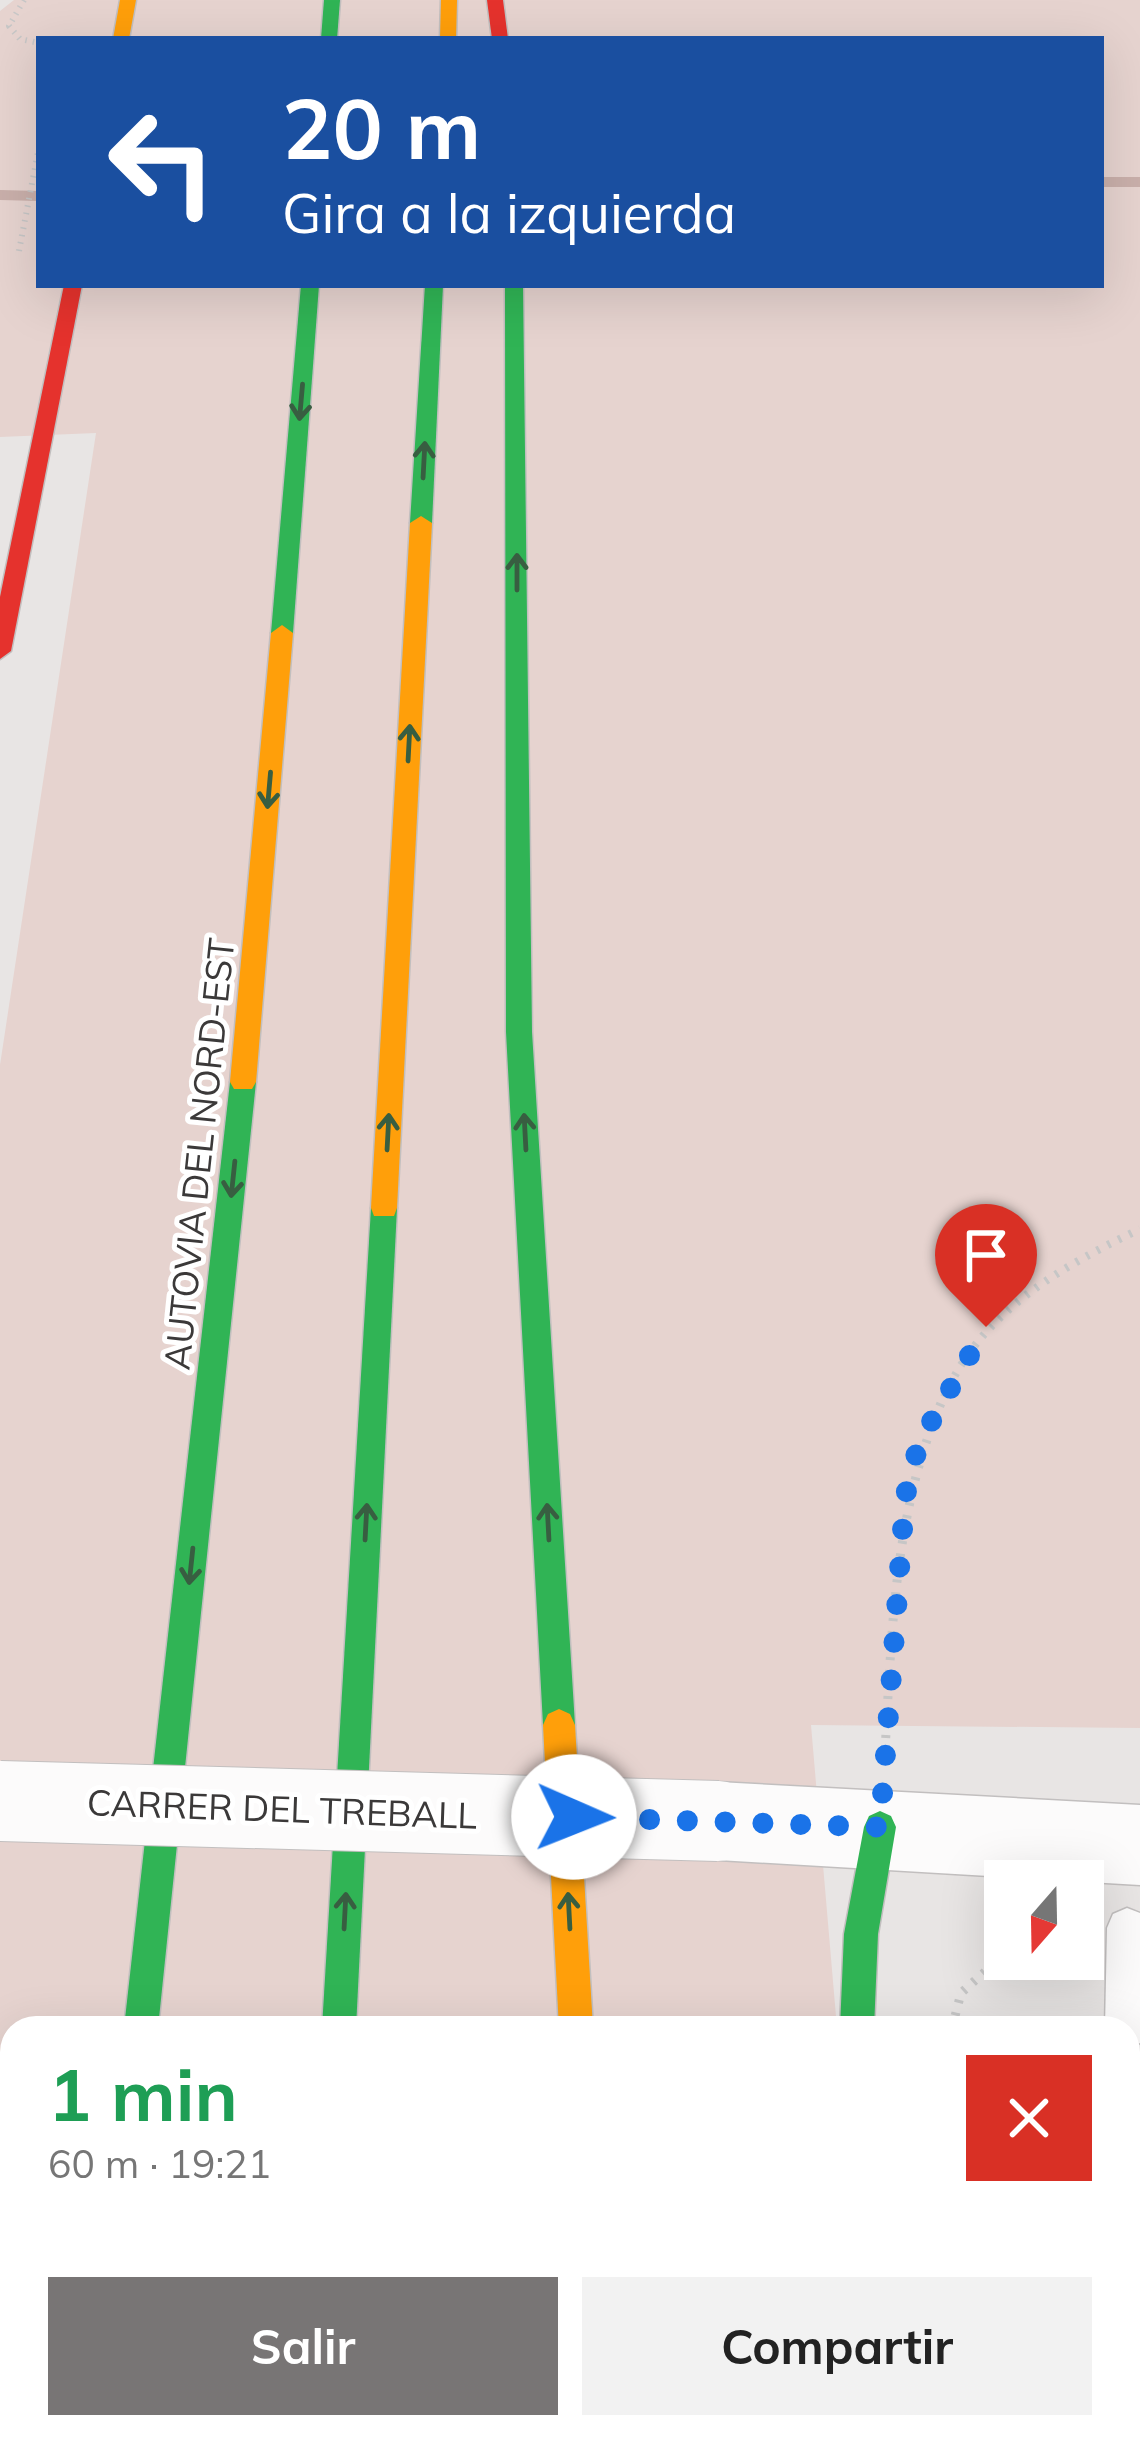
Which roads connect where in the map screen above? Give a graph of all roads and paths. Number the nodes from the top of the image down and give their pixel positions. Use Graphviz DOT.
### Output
graph roads {
  1 [pos="24,0"];
  2 [pos="128,0"];
  3 [pos="332,0"];
  4 [pos="449,0"];
  5 [pos="495,0"];
  6 [pos="122,36"];
  7 [pos="329,36"];
  8 [pos="448,36"];
  9 [pos="500,36"];
  10 [pos="36,43"];
  11 [pos="36,159"];
  12 [pos="24,218"];
  13 [pos="72,288"];
  14 [pos="310,288"];
  15 [pos="434,288"];
  16 [pos="514,288"];
  17 [pos="18,470"];
  18 [pos="0,651"];
  19 [pos="1140,1229"];
  20 [pos="0,1802"];
  21 [pos="880,1827"];
  22 [pos="1140,1845"];
  23 [pos="1127,1928"];
  24 [pos="984,1973"];
  25 [pos="142,2016"];
  26 [pos="340,2016"];
  27 [pos="575,2016"];
  28 [pos="857,2016"];
  29 [pos="955,2016"];
  30 [pos="1126,2016"];
  1 -- 10 [label="path"];
  2 -- 6 [label="main road"];
  3 -- 7 [label="main road"];
  4 -- 8 [label="main road"];
  5 -- 9 [label="main road"];
  11 -- 12 [label="path"];
  13 -- 17 [label="main road"];
  14 -- 25 [label="main road, AUTOVIA DEL NORD-EST, one-way"];
  26 -- 15 [label="main road, one-way"];
  27 -- 16 [label="main road, one-way"];
  17 -- 18 [label="main road"];
  19 -- 21 [label="path"];
  20 -- 21 [label="street, CARRER DEL TREBALL, bridge"];
  21 -- 22 [label="street, CARRER DEL TREBALL"];
  21 -- 28 [label="main road"];
  23 -- 30 [label="lane"];
  24 -- 29 [label="path"];
}
